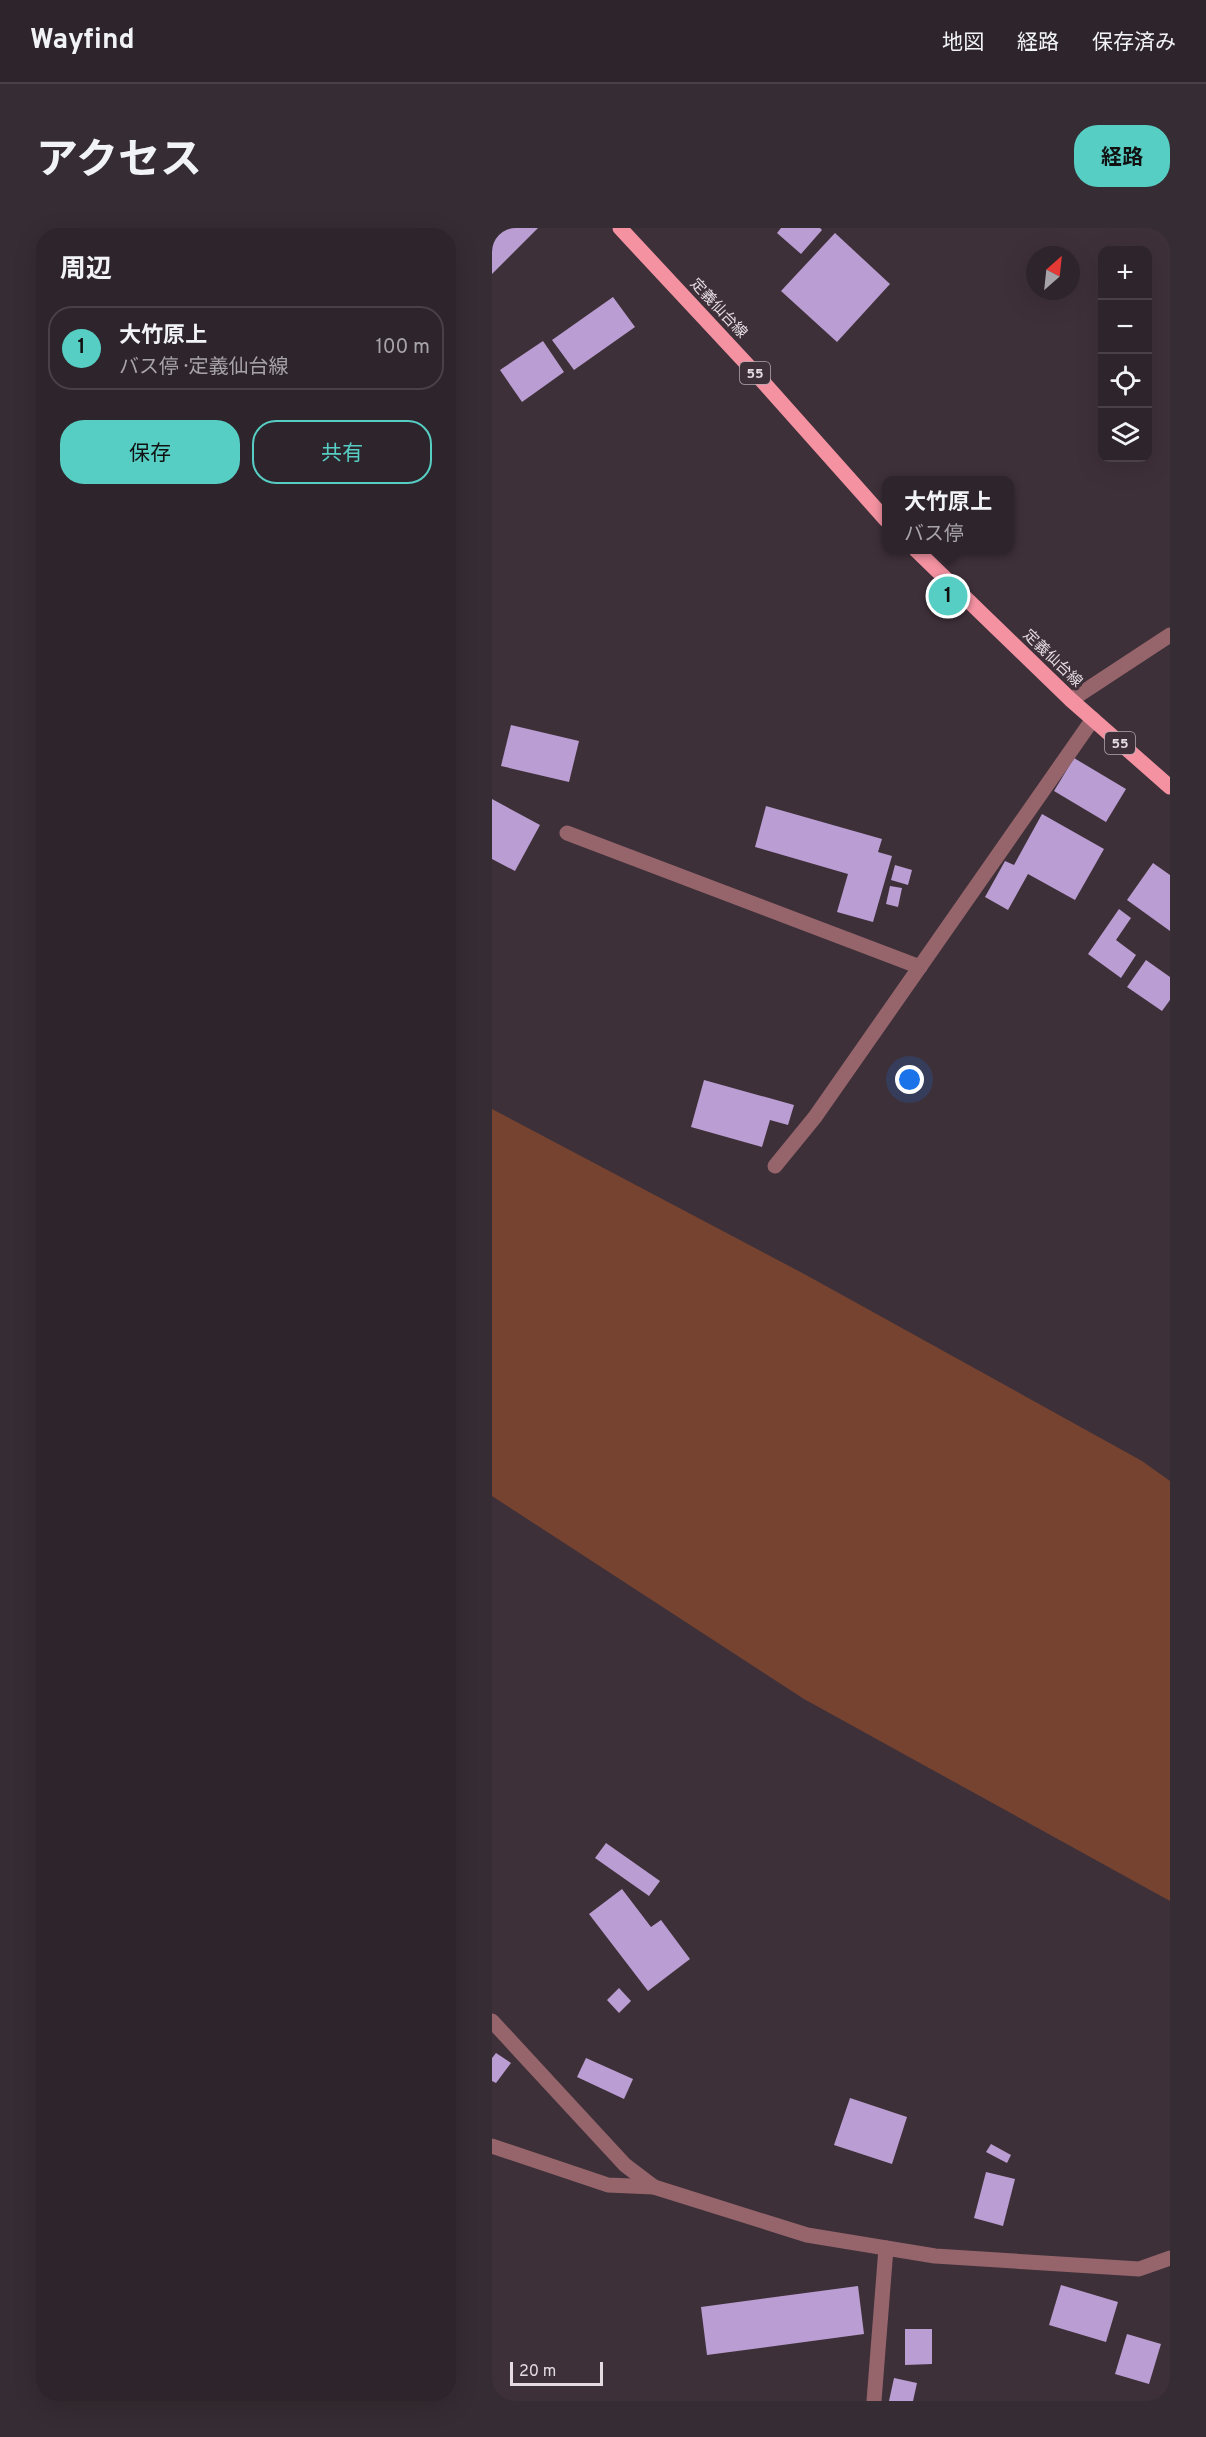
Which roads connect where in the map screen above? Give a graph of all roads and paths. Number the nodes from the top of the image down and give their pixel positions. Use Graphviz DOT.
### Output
graph roads {
  1 [pos="620,228"];
  2 [pos="882,516"];
  3 [pos="921,554"];
  4 [pos="1170,635"];
  5 [pos="1071,700"];
  6 [pos="1093,719"];
  7 [pos="1170,787"];
  8 [pos="567,832"];
  9 [pos="920,967"];
  10 [pos="775,1166"];
  11 [pos="492,2021"];
  12 [pos="492,2146"];
  13 [pos="654,2187"];
  14 [pos="886,2248"];
  15 [pos="1170,2258"];
  16 [pos="874,2401"];
  1 -- 2 [label="main road, 定義仙台線 / 55"];
  3 -- 5 [label="main road, 定義仙台線 / 55"];
  4 -- 5 [label="street"];
  5 -- 6 [label="main road, 定義仙台線 / 55"];
  6 -- 7 [label="main road, 定義仙台線 / 55"];
  6 -- 9 [label="street"];
  8 -- 9 [label="street"];
  9 -- 10 [label="street"];
  11 -- 13 [label="street"];
  12 -- 13 [label="street"];
  13 -- 14 [label="street"];
  14 -- 15 [label="street"];
  14 -- 16 [label="street"];
}
